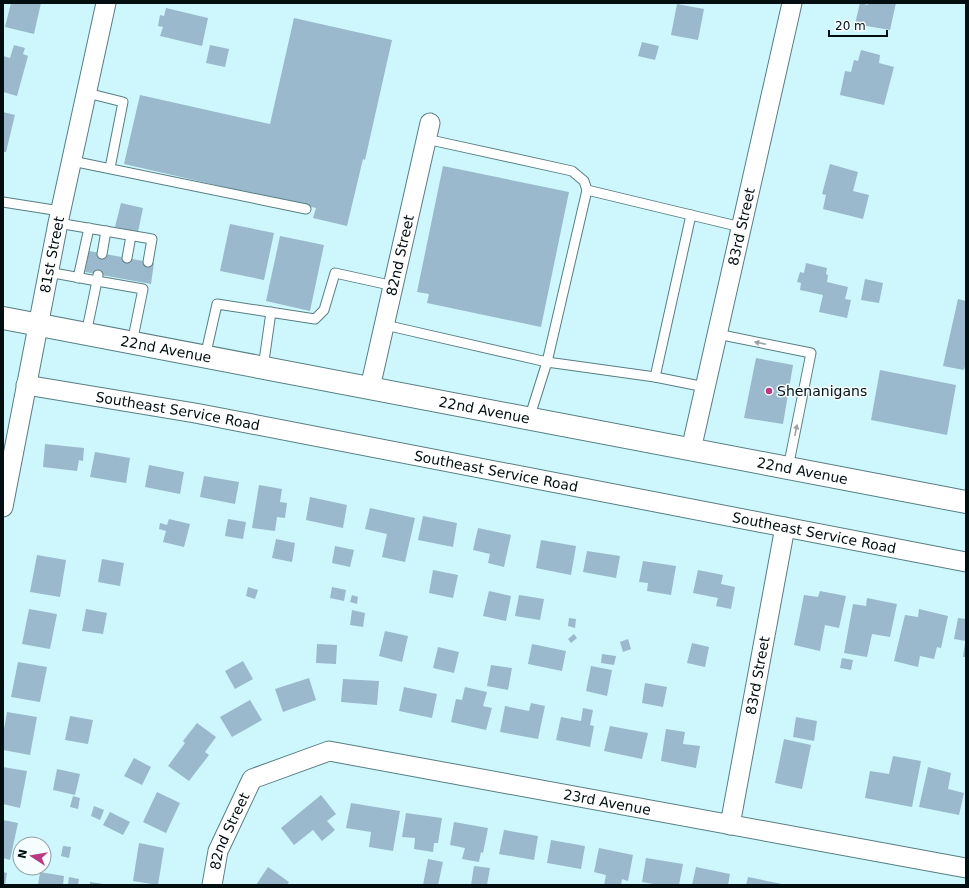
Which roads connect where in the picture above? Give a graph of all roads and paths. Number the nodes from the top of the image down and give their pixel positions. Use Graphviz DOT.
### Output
graph roads {
  1 [pos="106,3"];
  2 [pos="792,3"];
  3 [pos="87,93"];
  4 [pos="428,131"];
  5 [pos="72,161"];
  6 [pos="110,168"];
  7 [pos="588,190"];
  8 [pos="3,202"];
  9 [pos="306,209"];
  10 [pos="691,215"];
  11 [pos="59,217"];
  12 [pos="741,227"];
  13 [pos="88,228"];
  14 [pos="106,232"];
  15 [pos="131,236"];
  16 [pos="102,254"];
  17 [pos="127,258"];
  18 [pos="148,262"];
  19 [pos="48,272"];
  20 [pos="78,278"];
  21 [pos="98,278"];
  22 [pos="394,286"];
  23 [pos="271,312"];
  24 [pos="3,318"];
  25 [pos="38,324"];
  26 [pos="385,325"];
  27 [pos="86,334"];
  28 [pos="717,334"];
  29 [pos="132,342"];
  30 [pos="205,357"];
  31 [pos="547,362"];
  32 [pos="263,368"];
  33 [pos="655,377"];
  34 [pos="26,385"];
  35 [pos="705,387"];
  36 [pos="370,388"];
  37 [pos="529,419"];
  38 [pos="691,450"];
  39 [pos="788,468"];
  40 [pos="5,483"];
  41 [pos="966,502"];
  42 [pos="3,507"];
  43 [pos="785,527"];
  44 [pos="966,562"];
  45 [pos="252,779"];
  46 [pos="730,825"];
  47 [pos="966,868"];
  48 [pos="212,885"];
  1 -- 3 [label="street, 81st Street"];
  2 -- 12 [label="street, 83rd Street"];
  3 -- 5 [label="street, 81st Street"];
  3 -- 6 [label="lane"];
  4 -- 7 [label="lane"];
  4 -- 22 [label="street, 82nd Street"];
  5 -- 6 [label="lane"];
  5 -- 11 [label="street, 81st Street"];
  6 -- 9 [label="lane"];
  7 -- 10 [label="lane"];
  7 -- 31 [label="lane"];
  8 -- 11 [label="lane"];
  10 -- 12 [label="lane"];
  10 -- 33 [label="lane"];
  11 -- 13 [label="lane"];
  11 -- 19 [label="street, 81st Street"];
  12 -- 28 [label="street, 83rd Street"];
  13 -- 14 [label="lane"];
  13 -- 20 [label="lane"];
  14 -- 15 [label="lane"];
  14 -- 16 [label="lane"];
  15 -- 17 [label="lane"];
  15 -- 18 [label="lane"];
  19 -- 20 [label="lane"];
  19 -- 25 [label="street, 81st Street"];
  20 -- 21 [label="lane"];
  21 -- 27 [label="lane"];
  21 -- 29 [label="lane"];
  22 -- 23 [label="lane"];
  22 -- 26 [label="street, 82nd Street"];
  23 -- 30 [label="lane"];
  23 -- 32 [label="lane"];
  24 -- 25 [label="street, 22nd Avenue"];
  25 -- 27 [label="street, 22nd Avenue"];
  25 -- 34 [label="street, 81st Street"];
  26 -- 31 [label="lane"];
  26 -- 36 [label="street, 82nd Street"];
  27 -- 29 [label="street, 22nd Avenue"];
  28 -- 35 [label="street, 83rd Street"];
  39 -- 28 [label="lane, one-way"];
  29 -- 30 [label="street, 22nd Avenue"];
  30 -- 32 [label="street, 22nd Avenue"];
  31 -- 33 [label="lane"];
  31 -- 37 [label="lane"];
  32 -- 36 [label="street, 22nd Avenue"];
  33 -- 35 [label="lane"];
  34 -- 40 [label="street, 81st Street"];
  34 -- 43 [label="street, Southeast Service Road"];
  35 -- 38 [label="street, 83rd Street"];
  36 -- 37 [label="street, 22nd Avenue"];
  37 -- 38 [label="street, 22nd Avenue"];
  38 -- 39 [label="street, 22nd Avenue"];
  39 -- 41 [label="street, 22nd Avenue"];
  40 -- 42 [label="street, 81st Street"];
  43 -- 44 [label="street, Southeast Service Road"];
  43 -- 46 [label="street, 83rd Street"];
  45 -- 46 [label="street, 23rd Avenue"];
  45 -- 48 [label="street, 82nd Street"];
  46 -- 47 [label="street, 23rd Avenue"];
}
